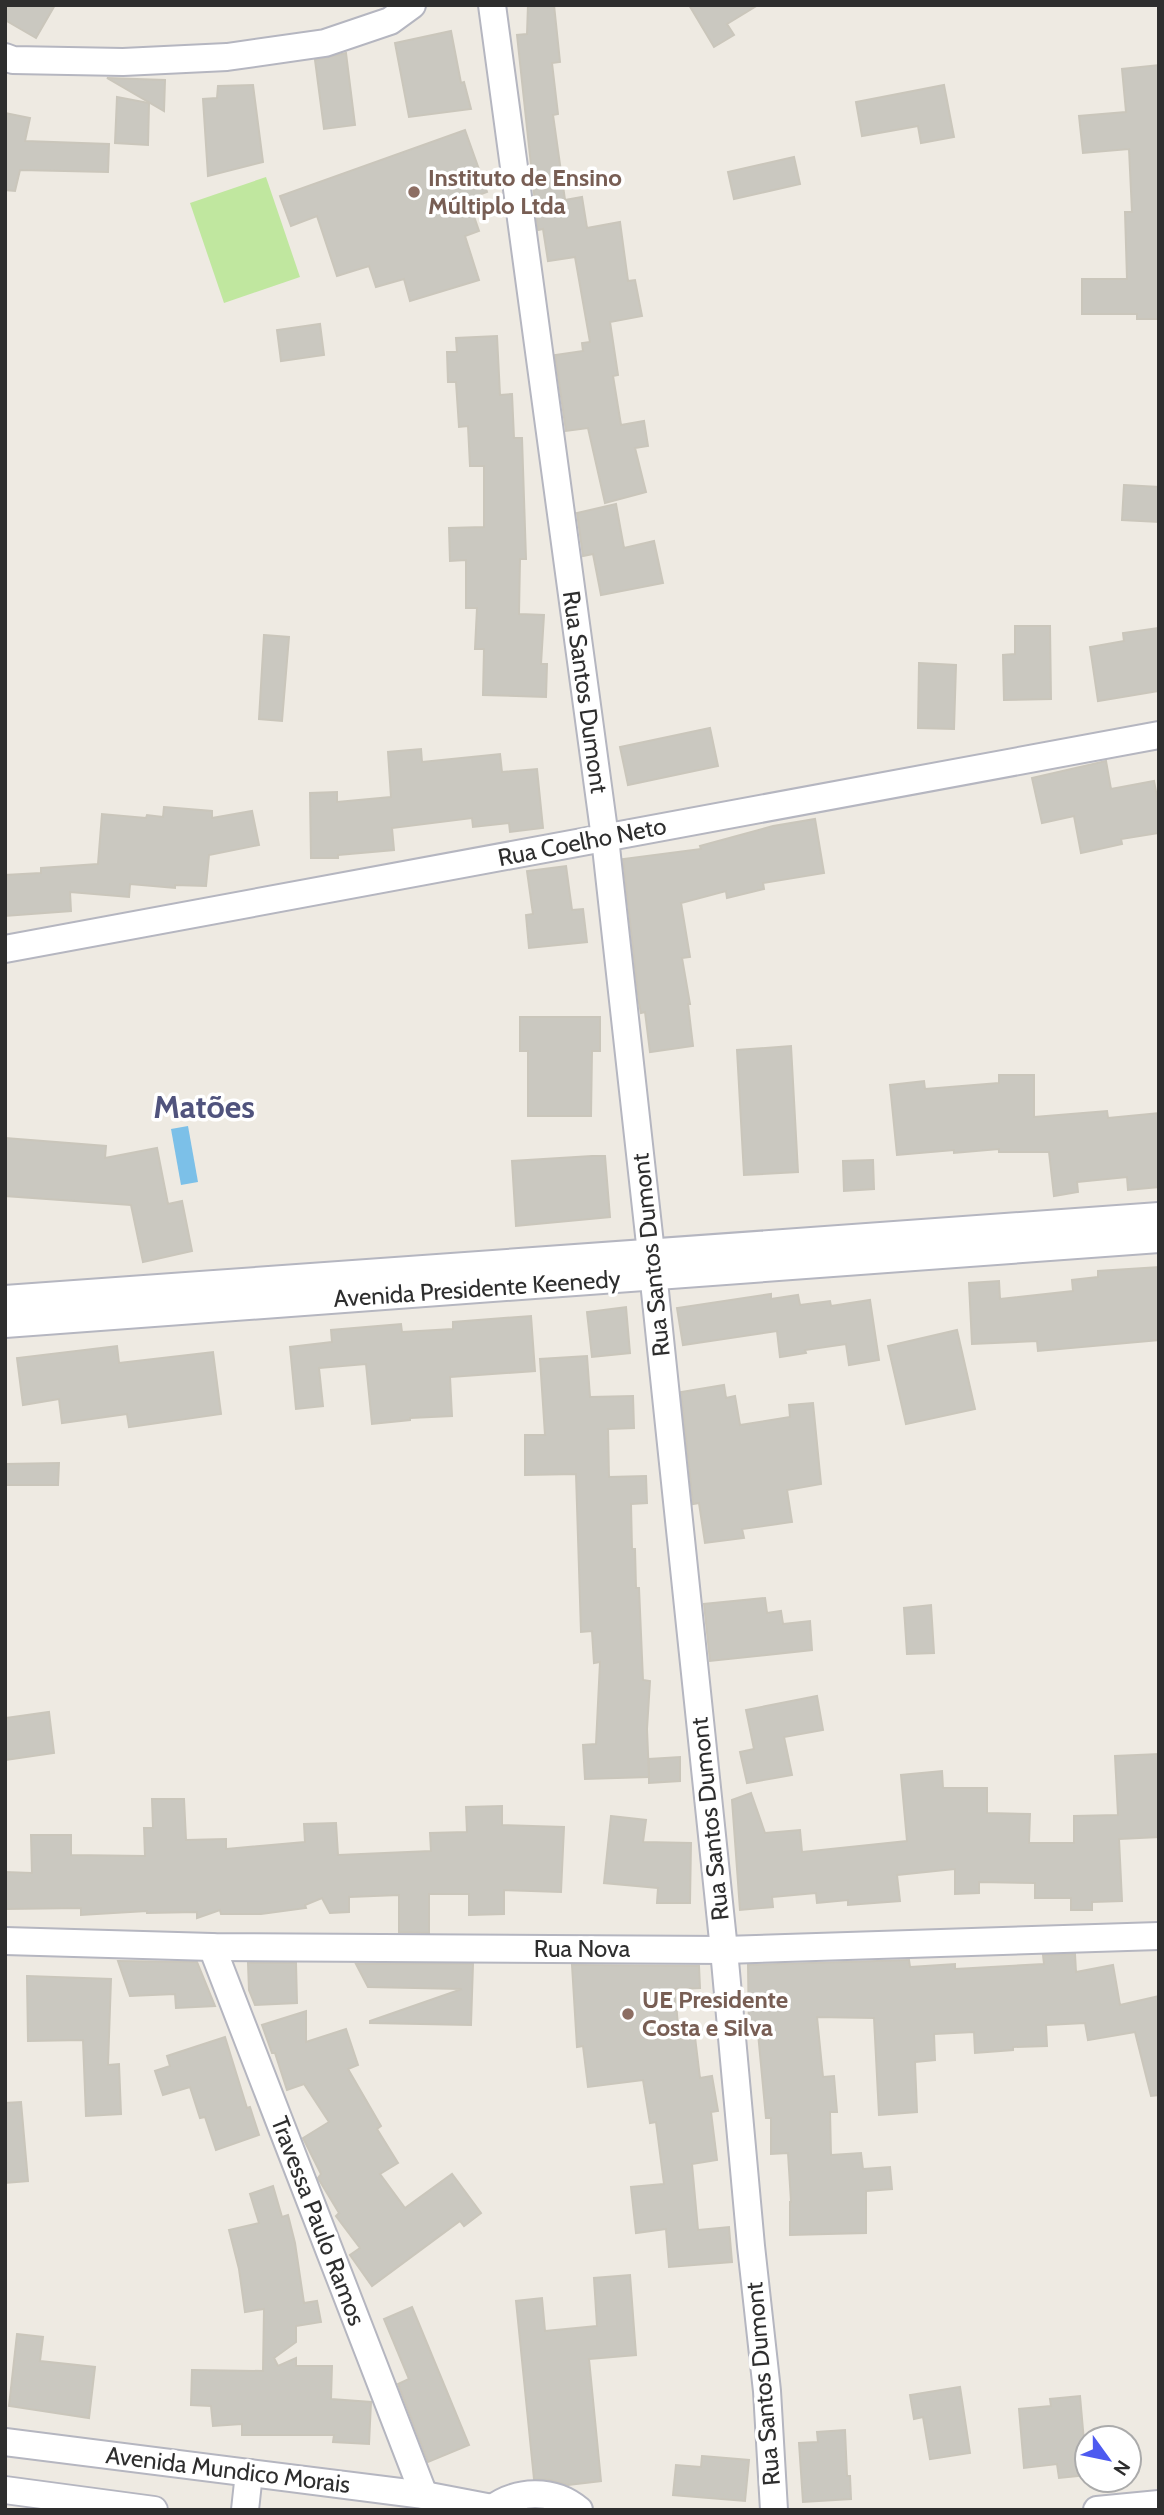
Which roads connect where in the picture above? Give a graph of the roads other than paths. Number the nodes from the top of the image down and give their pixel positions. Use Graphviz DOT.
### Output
graph roads {
  1 [pos="412,5"];
  2 [pos="492,5"];
  3 [pos="5,57"];
  4 [pos="1159,735"];
  5 [pos="605,838"];
  6 [pos="5,949"];
  7 [pos="1159,1216"];
  8 [pos="1159,1239"];
  9 [pos="652,1264"];
  10 [pos="5,1299"];
  11 [pos="5,1324"];
  12 [pos="1159,1937"];
  13 [pos="5,1941"];
  14 [pos="212,1947"];
  15 [pos="724,1950"];
  16 [pos="5,2442"];
  17 [pos="249,2473"];
  18 [pos="5,2490"];
  19 [pos="424,2495"];
  20 [pos="1159,2504"];
  21 [pos="491,2509"];
  22 [pos="584,2509"];
  23 [pos="154,2510"];
  24 [pos="245,2510"];
  25 [pos="774,2510"];
  26 [pos="1097,2510"];
  1 -- 3 [label="street"];
  2 -- 5 [label="street, Rua Santos Dumont"];
  4 -- 5 [label="street, Rua Coelho Neto"];
  5 -- 6 [label="street, Rua Coelho Neto"];
  5 -- 9 [label="street, Rua Santos Dumont"];
  7 -- 9 [label="street, Avenida Presidente Keenedy"];
  8 -- 9 [label="street, Avenida Presidente Keenedy"];
  9 -- 10 [label="street, Avenida Presidente Keenedy"];
  9 -- 11 [label="street, Avenida Presidente Keenedy"];
  9 -- 15 [label="street, Rua Santos Dumont"];
  12 -- 15 [label="street, Rua Nova"];
  13 -- 14 [label="street, Rua Nova"];
  14 -- 15 [label="street, Rua Nova"];
  14 -- 19 [label="street, Travessa Paulo Ramos"];
  15 -- 25 [label="street, Rua Santos Dumont"];
  16 -- 17 [label="street, Avenida Mundico Morais"];
  17 -- 19 [label="street, Avenida Mundico Morais"];
  17 -- 24 [label="street"];
  18 -- 23 [label="street, Avenida Mundico Morais"];
  19 -- 21 [label="street, Avenida Mundico Morais"];
  20 -- 26 [label="street"];
  21 -- 22 [label="street"];
}
